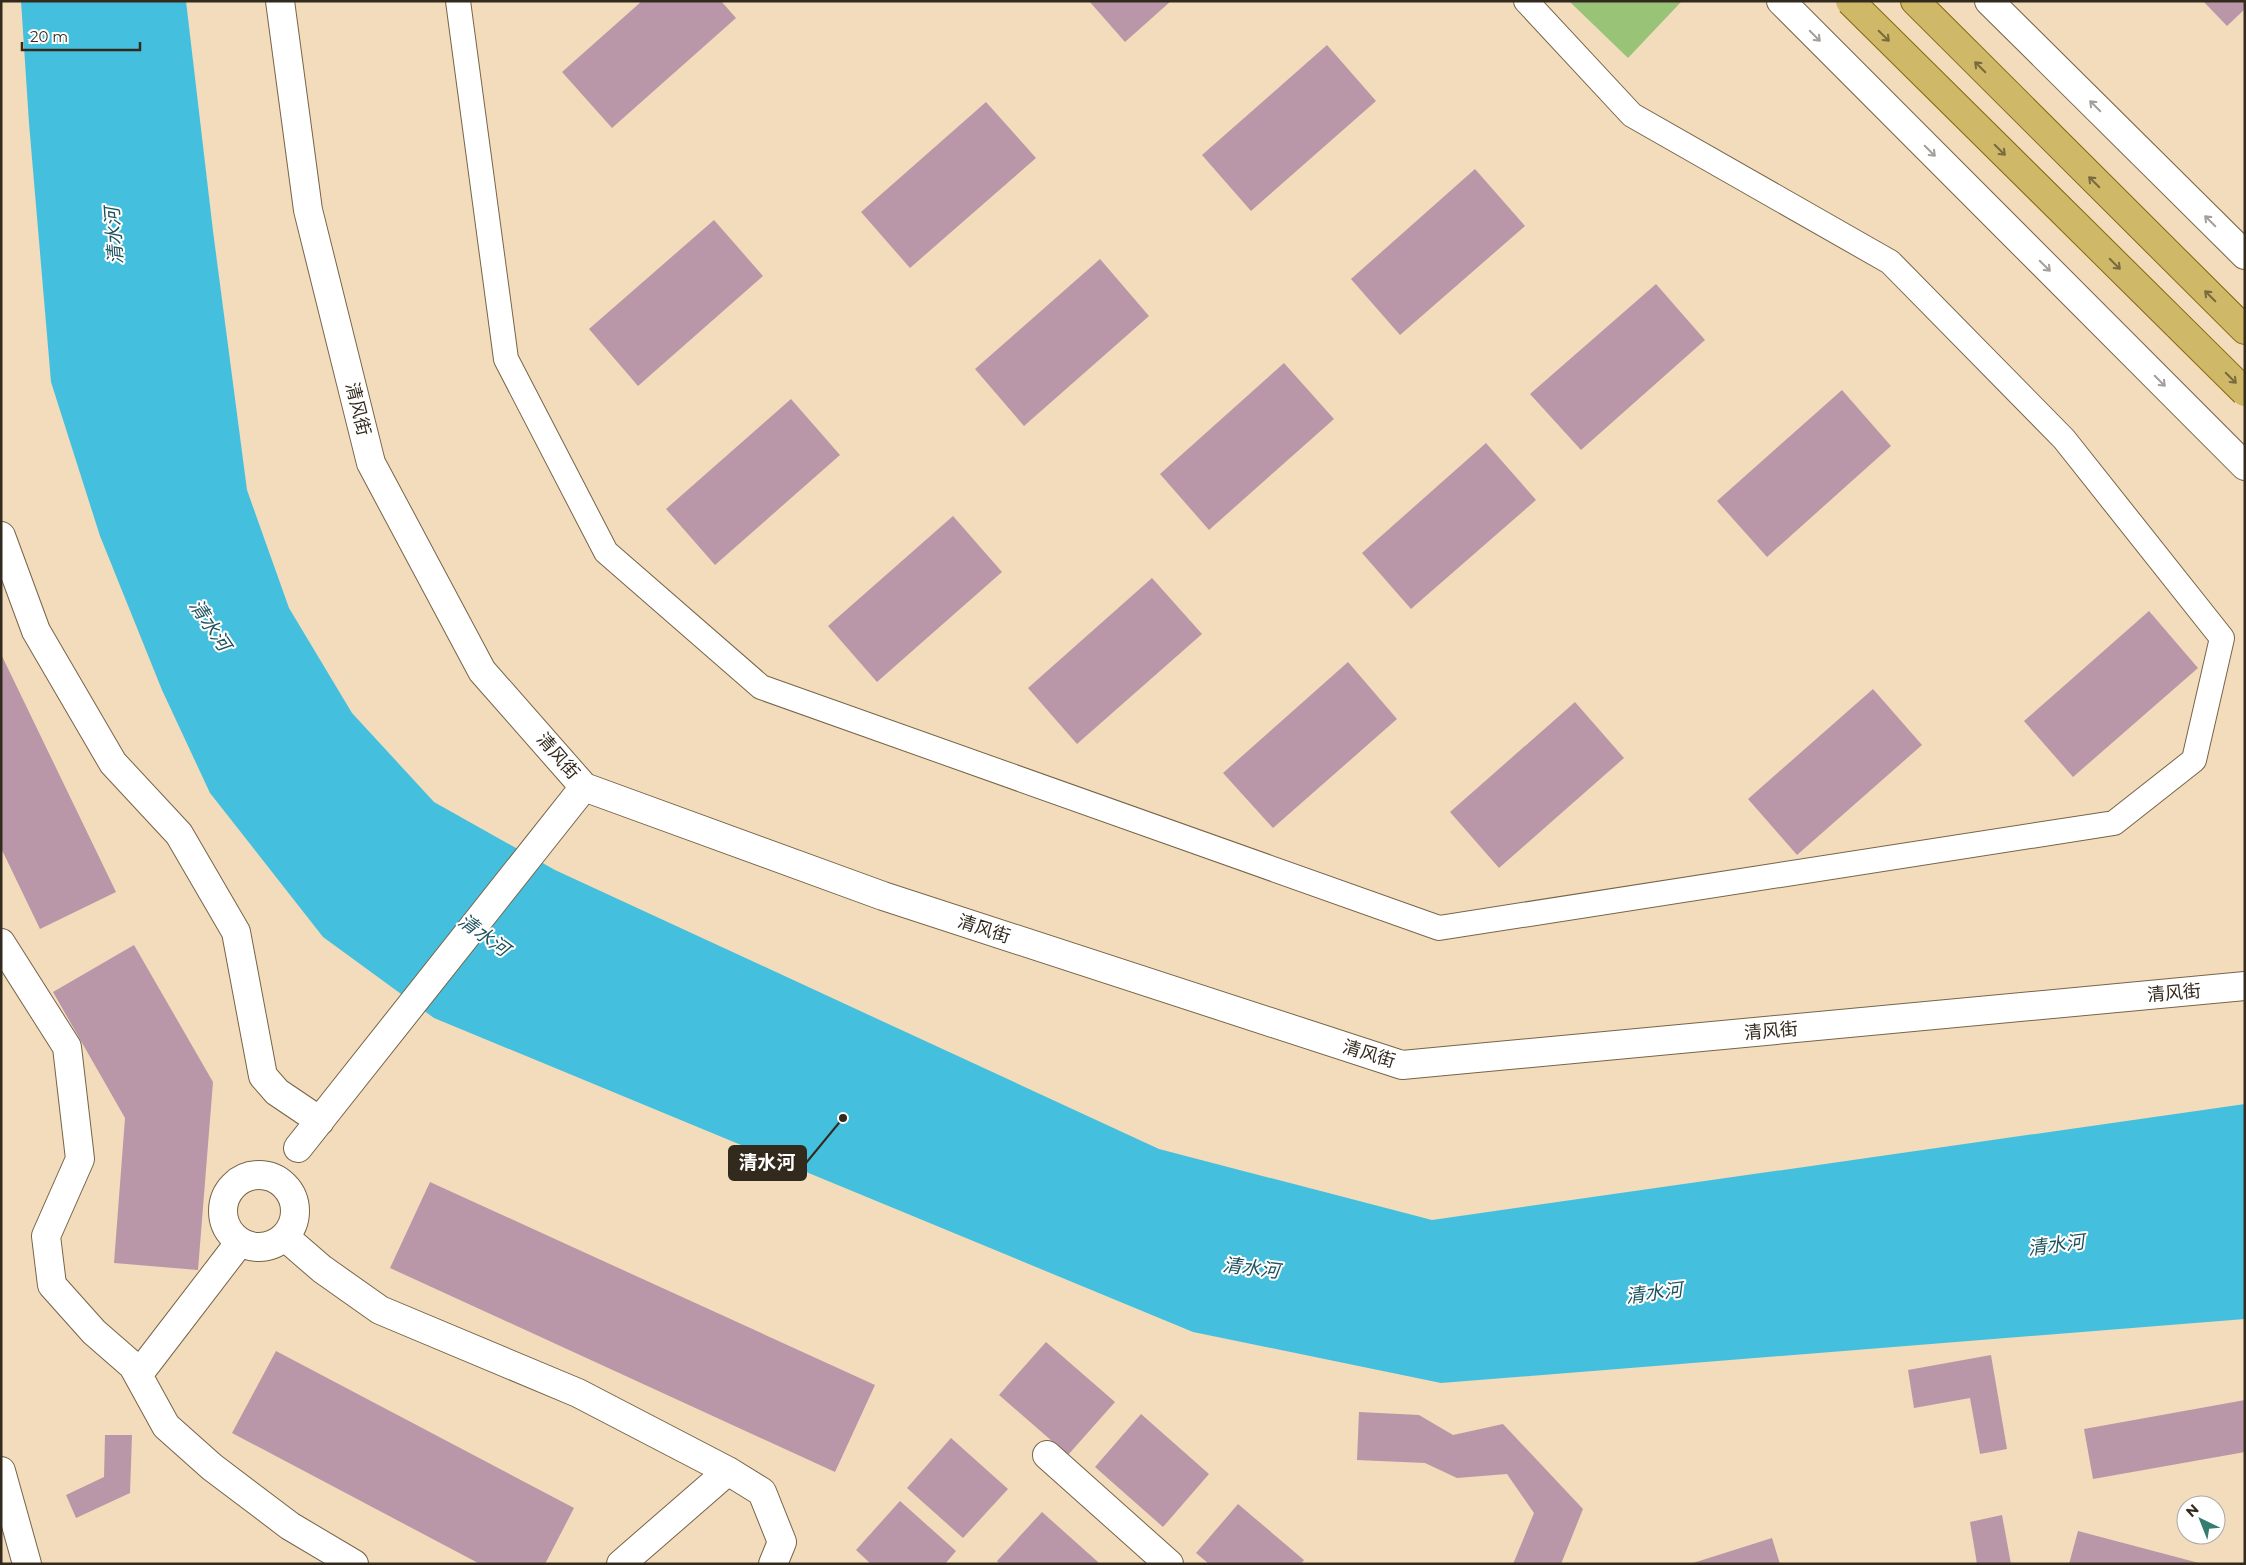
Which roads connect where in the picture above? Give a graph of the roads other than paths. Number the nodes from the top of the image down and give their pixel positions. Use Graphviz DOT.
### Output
graph roads {
  1 [pos="280,1"];
  2 [pos="458,1"];
  3 [pos="1526,1"];
  4 [pos="1781,1"];
  5 [pos="1850,1"];
  6 [pos="1915,1"];
  7 [pos="1990,1"];
  8 [pos="2245,255"];
  9 [pos="2245,330"];
  10 [pos="2245,392"];
  11 [pos="2245,466"];
  12 [pos="1,536"];
  13 [pos="584,787"];
  14 [pos="1,943"];
  15 [pos="2245,986"];
  16 [pos="320,1121"];
  17 [pos="298,1148"];
  18 [pos="261,1174"];
  19 [pos="291,1192"];
  20 [pos="285,1237"];
  21 [pos="240,1242"];
  22 [pos="138,1375"];
  23 [pos="1048,1455"];
  24 [pos="1,1471"];
  25 [pos="728,1471"];
  26 [pos="27,1564"];
  27 [pos="354,1564"];
  28 [pos="621,1564"];
  29 [pos="773,1564"];
  30 [pos="1169,1564"];
  1 -- 13 [label="street, 清风街"];
  2 -- 3 [label="lane"];
  4 -- 11 [label="street, one-way"];
  5 -- 10 [label="main road, one-way, bridge"];
  9 -- 6 [label="main road, one-way"];
  8 -- 7 [label="street, one-way"];
  12 -- 16 [label="street"];
  13 -- 15 [label="street, 清风街"];
  13 -- 16 [label="street"];
  14 -- 22 [label="street"];
  16 -- 17 [label="street"];
  17 -- 18 [label="street"];
  17 -- 19 [label="street"];
  18 -- 19 [label="street"];
  18 -- 21 [label="street"];
  19 -- 20 [label="street"];
  20 -- 21 [label="street"];
  20 -- 25 [label="street"];
  21 -- 22 [label="street"];
  22 -- 27 [label="street"];
  23 -- 30 [label="street"];
  24 -- 26 [label="street"];
  25 -- 28 [label="street"];
  25 -- 29 [label="street"];
}
